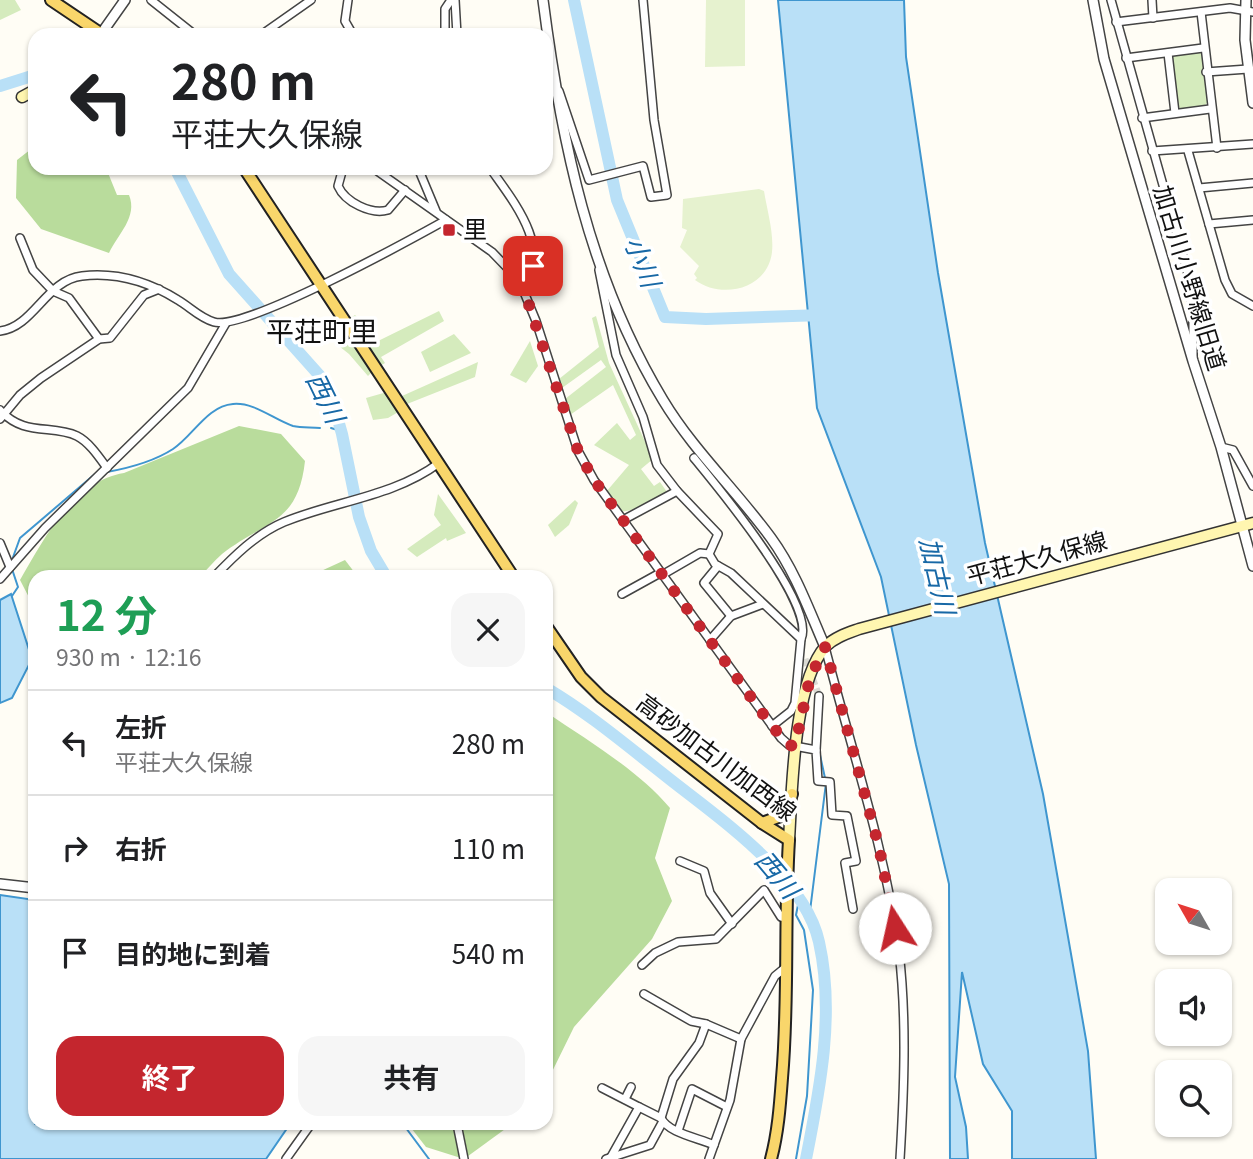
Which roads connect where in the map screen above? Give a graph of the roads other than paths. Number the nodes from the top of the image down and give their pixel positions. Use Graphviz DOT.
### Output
graph roads {
  1 [pos="51,0"];
  2 [pos="125,0"];
  3 [pos="151,0"];
  4 [pos="311,0"];
  5 [pos="348,0"];
  6 [pos="453,0"];
  7 [pos="542,0"];
  8 [pos="642,0"];
  9 [pos="1093,0"];
  10 [pos="1111,0"];
  11 [pos="1152,0"];
  12 [pos="1248,7"];
  13 [pos="1201,12"];
  14 [pos="1153,18"];
  15 [pos="1116,22"];
  16 [pos="93,28"];
  17 [pos="106,28"];
  18 [pos="186,28"];
  19 [pos="271,28"];
  20 [pos="348,28"];
  21 [pos="445,28"];
  22 [pos="456,28"];
  23 [pos="547,28"];
  24 [pos="1203,48"];
  25 [pos="1168,53"];
  26 [pos="1126,58"];
  27 [pos="553,65"];
  28 [pos="1248,69"];
  29 [pos="1206,72"];
  30 [pos="557,88"];
  31 [pos="28,94"];
  32 [pos="22,97"];
  33 [pos="1253,103"];
  34 [pos="1210,109"];
  35 [pos="1175,113"];
  36 [pos="1142,118"];
  37 [pos="1253,144"];
  38 [pos="1217,148"];
  39 [pos="1152,151"];
  40 [pos="1188,151"];
  41 [pos="249,175"];
  42 [pos="340,175"];
  43 [pos="383,175"];
  44 [pos="421,175"];
  45 [pos="494,175"];
  46 [pos="1253,183"];
  47 [pos="1199,188"];
  48 [pos="405,190"];
  49 [pos="436,212"];
  50 [pos="446,220"];
  51 [pos="1253,220"];
  52 [pos="1209,224"];
  53 [pos="20,238"];
  54 [pos="599,270"];
  55 [pos="320,284"];
  56 [pos="523,287"];
  57 [pos="159,289"];
  58 [pos="53,291"];
  59 [pos="1253,306"];
  60 [pos="226,323"];
  61 [pos="0,331"];
  62 [pos="99,339"];
  63 [pos="1193,361"];
  64 [pos="1,414"];
  65 [pos="1222,447"];
  66 [pos="694,458"];
  67 [pos="439,463"];
  68 [pos="107,468"];
  69 [pos="1253,486"];
  70 [pos="677,491"];
  71 [pos="623,520"];
  72 [pos="1253,523"];
  73 [pos="1238,527"];
  74 [pos="0,543"];
  75 [pos="709,554"];
  76 [pos="10,566"];
  77 [pos="718,566"];
  78 [pos="1253,566"];
  79 [pos="221,570"];
  80 [pos="509,570"];
  81 [pos="661,574"];
  82 [pos="0,579"];
  83 [pos="622,594"];
  84 [pos="762,604"];
  85 [pos="731,616"];
  86 [pos="553,636"];
  87 [pos="709,640"];
  88 [pos="800,642"];
  89 [pos="827,645"];
  90 [pos="806,659"];
  91 [pos="819,696"];
  92 [pos="772,726"];
  93 [pos="795,746"];
  94 [pos="816,750"];
  95 [pos="792,794"];
  96 [pos="762,823"];
  97 [pos="789,840"];
  98 [pos="680,861"];
  99 [pos="0,884"];
  100 [pos="28,887"];
  101 [pos="853,909"];
  102 [pos="786,915"];
  103 [pos="732,924"];
  104 [pos="642,965"];
  105 [pos="786,967"];
  106 [pos="644,993"];
  107 [pos="706,1024"];
  108 [pos="741,1039"];
  109 [pos="631,1087"];
  110 [pos="602,1088"];
  111 [pos="625,1099"];
  112 [pos="639,1107"];
  113 [pos="727,1107"];
  114 [pos="661,1120"];
  115 [pos="307,1130"];
  116 [pos="458,1130"];
  117 [pos="678,1131"];
  118 [pos="714,1144"];
  119 [pos="609,1158"];
  120 [pos="286,1159"];
  121 [pos="464,1159"];
  122 [pos="709,1159"];
  123 [pos="771,1159"];
  124 [pos="900,1159"];
  1 -- 16 [label="main road"];
  2 -- 17 [label="street"];
  3 -- 18 [label="street"];
  4 -- 19 [label="street"];
  5 -- 20 [label="street"];
  6 -- 21 [label="street"];
  6 -- 22 [label="street"];
  7 -- 23 [label="street"];
  8 -- 30 [label="street"];
  9 -- 63 [label="street, 加古川小野線旧道"];
  10 -- 15 [label="street"];
  11 -- 14 [label="street"];
  12 -- 13 [label="street"];
  12 -- 28 [label="street"];
  13 -- 14 [label="street"];
  13 -- 24 [label="street"];
  14 -- 15 [label="street"];
  15 -- 26 [label="street"];
  24 -- 25 [label="street"];
  24 -- 29 [label="street"];
  25 -- 26 [label="street"];
  25 -- 35 [label="street"];
  26 -- 36 [label="street"];
  27 -- 30 [label="street"];
  28 -- 29 [label="street"];
  28 -- 33 [label="street"];
  29 -- 34 [label="street"];
  30 -- 54 [label="street"];
  31 -- 32 [label="main road"];
  34 -- 35 [label="street"];
  34 -- 38 [label="street"];
  35 -- 36 [label="street"];
  36 -- 39 [label="street"];
  37 -- 38 [label="street"];
  38 -- 40 [label="street"];
  39 -- 40 [label="street"];
  39 -- 63 [label="street"];
  40 -- 47 [label="street"];
  41 -- 55 [label="main road"];
  42 -- 48 [label="street"];
  43 -- 48 [label="street"];
  44 -- 49 [label="street"];
  45 -- 56 [label="street"];
  46 -- 47 [label="street"];
  47 -- 52 [label="street"];
  48 -- 49 [label="street"];
  49 -- 50 [label="street"];
  50 -- 55 [label="street"];
  50 -- 56 [label="street"];
  51 -- 52 [label="street"];
  52 -- 59 [label="street"];
  53 -- 58 [label="street"];
  54 -- 70 [label="street"];
  54 -- 89 [label="street"];
  55 -- 60 [label="street"];
  55 -- 67 [label="main road"];
  56 -- 71 [label="street"];
  57 -- 58 [label="street"];
  57 -- 60 [label="street"];
  57 -- 62 [label="street"];
  58 -- 61 [label="street"];
  58 -- 62 [label="street"];
  60 -- 68 [label="street"];
  62 -- 64 [label="street"];
  63 -- 65 [label="street, 加古川小野線旧道"];
  64 -- 68 [label="street"];
  65 -- 69 [label="street"];
  65 -- 73 [label="street, 加古川小野線旧道"];
  66 -- 88 [label="street"];
  67 -- 79 [label="street"];
  67 -- 80 [label="main road"];
  68 -- 76 [label="street"];
  70 -- 71 [label="street"];
  70 -- 75 [label="street"];
  71 -- 81 [label="street"];
  72 -- 73 [label="main road, 平荘大久保線"];
  73 -- 78 [label="street, 加古川小野線旧道"];
  73 -- 89 [label="main road, 平荘大久保線"];
  74 -- 76 [label="street"];
  75 -- 77 [label="street"];
  75 -- 81 [label="street"];
  76 -- 82 [label="street"];
  77 -- 84 [label="street"];
  77 -- 85 [label="street"];
  81 -- 83 [label="street"];
  81 -- 87 [label="street"];
  84 -- 85 [label="street"];
  84 -- 88 [label="street"];
  85 -- 87 [label="street"];
  86 -- 96 [label="main road, 高砂加古川加西線"];
  87 -- 92 [label="street"];
  88 -- 90 [label="street"];
  88 -- 92 [label="street"];
  89 -- 93 [label="main road"];
  89 -- 124 [label="street"];
  91 -- 94 [label="street"];
  92 -- 93 [label="street"];
  93 -- 94 [label="street"];
  93 -- 95 [label="main road"];
  94 -- 101 [label="street"];
  95 -- 96 [label="main road"];
  95 -- 97 [label="main road"];
  96 -- 97 [label="main road, 高砂加古川加西線"];
  97 -- 102 [label="main road, 高砂加古川加西線"];
  98 -- 103 [label="street"];
  99 -- 100 [label="street"];
  102 -- 103 [label="street"];
  102 -- 105 [label="main road, 高砂加古川加西線"];
  103 -- 104 [label="street"];
  105 -- 108 [label="street"];
  105 -- 123 [label="main road, 高砂加古川加西線"];
  106 -- 107 [label="street"];
  107 -- 108 [label="street"];
  107 -- 114 [label="street"];
  108 -- 113 [label="street"];
  109 -- 111 [label="street"];
  110 -- 111 [label="street"];
  111 -- 112 [label="street"];
  112 -- 114 [label="street"];
  112 -- 119 [label="street"];
  113 -- 117 [label="street"];
  113 -- 118 [label="street"];
  114 -- 117 [label="street"];
  114 -- 119 [label="street"];
  115 -- 120 [label="street"];
  116 -- 121 [label="street"];
  117 -- 118 [label="street"];
  118 -- 122 [label="street"];
}
